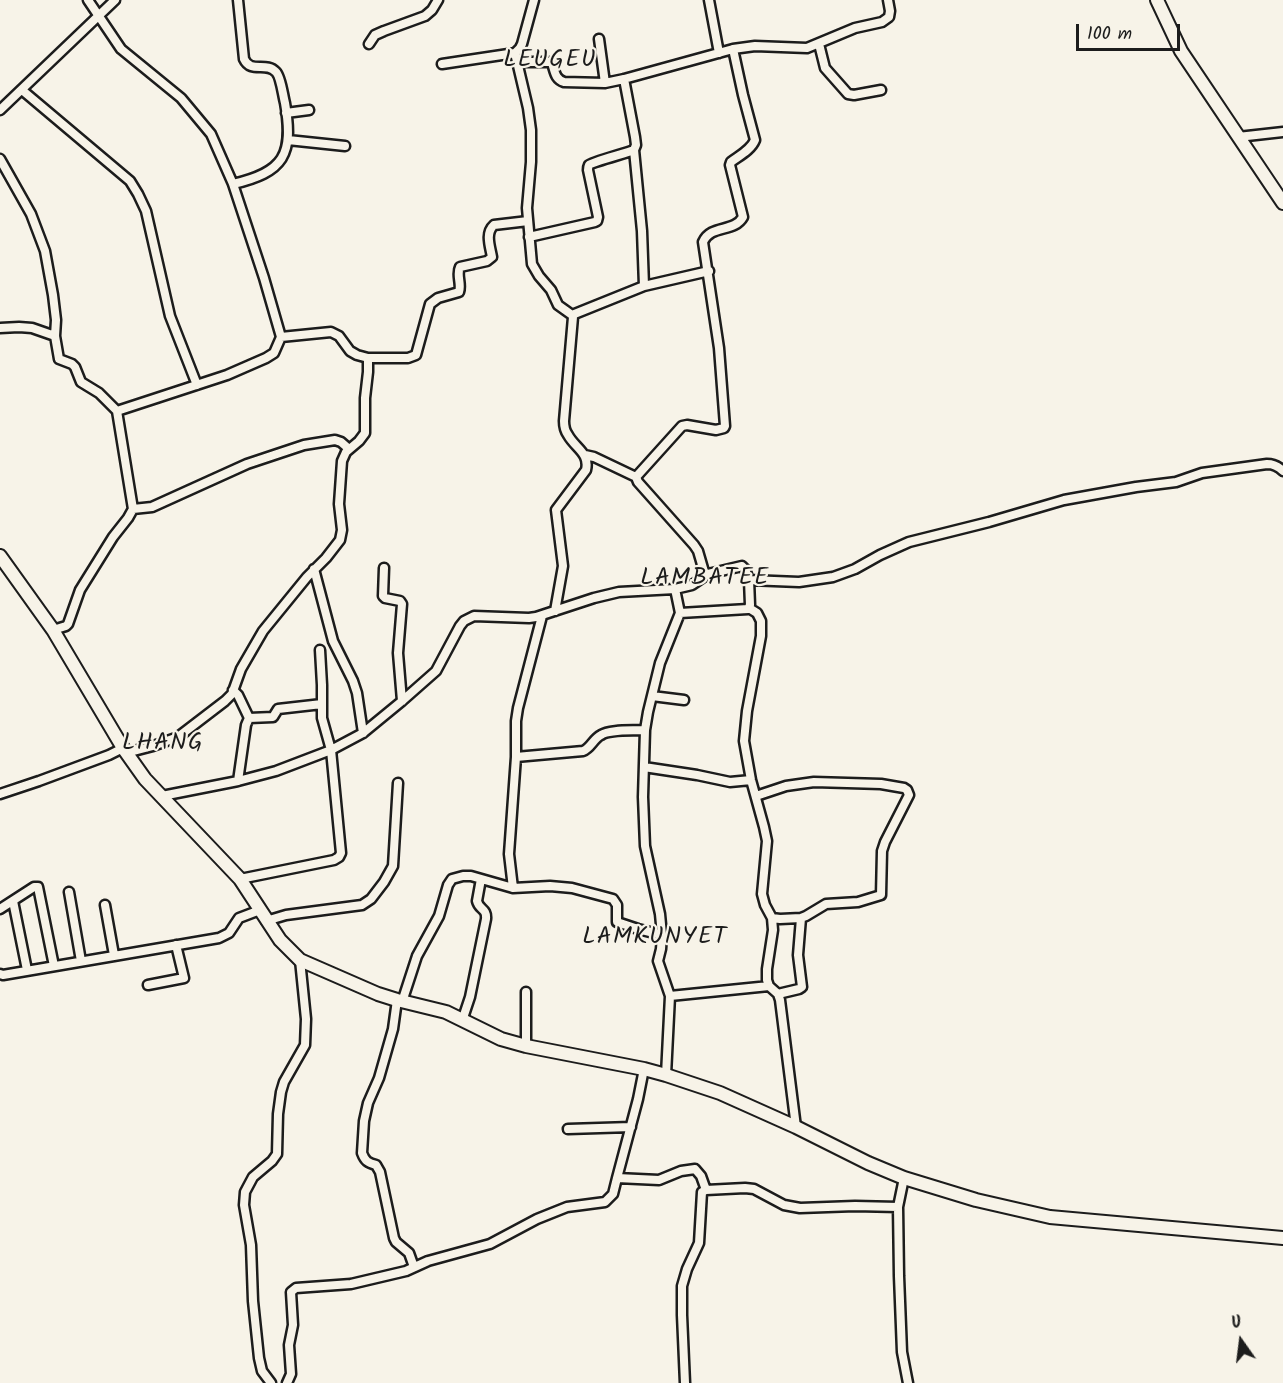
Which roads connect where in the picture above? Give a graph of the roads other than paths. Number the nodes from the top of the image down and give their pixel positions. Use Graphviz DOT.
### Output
graph roads {
  1 [pos="88,0"];
  2 [pos="115,0"];
  3 [pos="238,0"];
  4 [pos="438,0"];
  5 [pos="534,0"];
  6 [pos="709,0"];
  7 [pos="888,0"];
  8 [pos="1157,0"];
  9 [pos="98,15"];
  10 [pos="598,39"];
  11 [pos="369,44"];
  12 [pos="819,44"];
  13 [pos="733,49"];
  14 [pos="718,53"];
  15 [pos="516,58"];
  16 [pos="442,64"];
  17 [pos="624,79"];
  18 [pos="605,83"];
  19 [pos="22,90"];
  20 [pos="881,90"];
  21 [pos="0,110"];
  22 [pos="309,111"];
  23 [pos="286,113"];
  24 [pos="1283,132"];
  25 [pos="1239,137"];
  26 [pos="288,140"];
  27 [pos="345,146"];
  28 [pos="634,150"];
  29 [pos="0,159"];
  30 [pos="233,184"];
  31 [pos="1283,203"];
  32 [pos="528,220"];
  33 [pos="529,237"];
  34 [pos="709,272"];
  35 [pos="644,286"];
  36 [pos="572,315"];
  37 [pos="0,328"];
  38 [pos="56,336"];
  39 [pos="280,337"];
  40 [pos="368,358"];
  41 [pos="196,385"];
  42 [pos="117,411"];
  43 [pos="349,449"];
  44 [pos="585,455"];
  45 [pos="1283,471"];
  46 [pos="636,477"];
  47 [pos="133,509"];
  48 [pos="0,556"];
  49 [pos="384,568"];
  50 [pos="314,569"];
  51 [pos="705,575"];
  52 [pos="749,580"];
  53 [pos="675,589"];
  54 [pos="749,608"];
  55 [pos="555,611"];
  56 [pos="680,614"];
  57 [pos="542,615"];
  58 [pos="53,630"];
  59 [pos="320,650"];
  60 [pos="233,690"];
  61 [pos="652,696"];
  62 [pos="684,700"];
  63 [pos="402,701"];
  64 [pos="321,704"];
  65 [pos="249,718"];
  66 [pos="645,730"];
  67 [pos="363,733"];
  68 [pos="124,750"];
  69 [pos="331,750"];
  70 [pos="516,757"];
  71 [pos="644,767"];
  72 [pos="752,780"];
  73 [pos="238,781"];
  74 [pos="398,783"];
  75 [pos="0,794"];
  76 [pos="162,796"];
  77 [pos="756,796"];
  78 [pos="240,879"];
  79 [pos="481,879"];
  80 [pos="513,888"];
  81 [pos="69,892"];
  82 [pos="13,901"];
  83 [pos="105,905"];
  84 [pos="0,909"];
  85 [pos="263,916"];
  86 [pos="772,918"];
  87 [pos="801,918"];
  88 [pos="662,934"];
  89 [pos="176,945"];
  90 [pos="114,955"];
  91 [pos="300,960"];
  92 [pos="81,961"];
  93 [pos="54,966"];
  94 [pos="27,970"];
  95 [pos="0,974"];
  96 [pos="148,984"];
  97 [pos="769,986"];
  98 [pos="526,992"];
  99 [pos="778,994"];
  100 [pos="670,996"];
  101 [pos="399,1001"];
  102 [pos="463,1018"];
  103 [pos="526,1046"];
  104 [pos="644,1069"];
  105 [pos="666,1075"];
  106 [pos="631,1127"];
  107 [pos="796,1127"];
  108 [pos="568,1130"];
  109 [pos="617,1178"];
  110 [pos="904,1178"];
  111 [pos="706,1190"];
  112 [pos="898,1207"];
  113 [pos="1283,1238"];
  114 [pos="414,1267"];
  115 [pos="271,1383"];
  116 [pos="287,1383"];
  117 [pos="685,1383"];
  118 [pos="908,1383"];
  1 -- 9 [label="street"];
  2 -- 9 [label="street"];
  3 -- 23 [label="street"];
  4 -- 11 [label="street"];
  5 -- 15 [label="street"];
  6 -- 14 [label="street"];
  7 -- 12 [label="street"];
  8 -- 25 [label="street"];
  9 -- 19 [label="street"];
  9 -- 30 [label="street"];
  10 -- 18 [label="street"];
  12 -- 13 [label="street"];
  12 -- 20 [label="street"];
  13 -- 14 [label="street"];
  13 -- 34 [label="street"];
  14 -- 17 [label="street"];
  15 -- 16 [label="street"];
  15 -- 18 [label="street"];
  15 -- 32 [label="street"];
  17 -- 18 [label="street"];
  17 -- 28 [label="street"];
  19 -- 21 [label="street"];
  19 -- 41 [label="street"];
  22 -- 23 [label="street"];
  23 -- 26 [label="street"];
  24 -- 25 [label="street"];
  25 -- 31 [label="street"];
  26 -- 27 [label="street"];
  26 -- 30 [label="street"];
  28 -- 33 [label="street"];
  28 -- 35 [label="street"];
  29 -- 38 [label="street"];
  30 -- 39 [label="street"];
  32 -- 33 [label="street"];
  32 -- 40 [label="street"];
  33 -- 36 [label="street"];
  34 -- 35 [label="street"];
  34 -- 46 [label="street"];
  35 -- 36 [label="street"];
  36 -- 44 [label="street"];
  37 -- 38 [label="street"];
  38 -- 42 [label="street"];
  39 -- 40 [label="street"];
  39 -- 41 [label="street"];
  40 -- 43 [label="street"];
  41 -- 42 [label="street"];
  42 -- 47 [label="street"];
  43 -- 47 [label="street"];
  43 -- 50 [label="street"];
  44 -- 46 [label="street"];
  44 -- 55 [label="street"];
  45 -- 52 [label="street"];
  46 -- 51 [label="street"];
  47 -- 58 [label="street"];
  48 -- 58 [label="street"];
  49 -- 63 [label="street"];
  50 -- 60 [label="street"];
  50 -- 67 [label="street"];
  51 -- 52 [label="street"];
  51 -- 53 [label="street"];
  52 -- 54 [label="street"];
  53 -- 55 [label="street"];
  53 -- 56 [label="street"];
  54 -- 56 [label="street"];
  54 -- 72 [label="street"];
  55 -- 57 [label="street"];
  56 -- 61 [label="street"];
  57 -- 63 [label="street"];
  57 -- 70 [label="street"];
  58 -- 68 [label="street"];
  59 -- 64 [label="street"];
  60 -- 65 [label="street"];
  60 -- 68 [label="street"];
  61 -- 62 [label="street"];
  61 -- 66 [label="street"];
  63 -- 67 [label="street"];
  64 -- 65 [label="street"];
  64 -- 69 [label="street"];
  65 -- 73 [label="street"];
  66 -- 70 [label="street"];
  66 -- 71 [label="street"];
  67 -- 69 [label="street"];
  68 -- 75 [label="street"];
  68 -- 76 [label="street"];
  69 -- 73 [label="street"];
  69 -- 78 [label="street"];
  70 -- 80 [label="street"];
  71 -- 72 [label="street"];
  71 -- 88 [label="street"];
  72 -- 77 [label="street"];
  73 -- 76 [label="street"];
  74 -- 85 [label="street"];
  76 -- 78 [label="street"];
  77 -- 86 [label="street"];
  77 -- 87 [label="street"];
  78 -- 85 [label="street"];
  79 -- 80 [label="street"];
  79 -- 101 [label="street"];
  79 -- 102 [label="street"];
  80 -- 88 [label="street"];
  81 -- 92 [label="street"];
  82 -- 84 [label="street"];
  82 -- 93 [label="street"];
  82 -- 94 [label="street"];
  83 -- 90 [label="street"];
  85 -- 89 [label="street"];
  85 -- 91 [label="street"];
  86 -- 87 [label="street"];
  86 -- 97 [label="street"];
  87 -- 99 [label="street"];
  88 -- 100 [label="street"];
  89 -- 90 [label="street"];
  89 -- 96 [label="street"];
  90 -- 92 [label="street"];
  91 -- 101 [label="street"];
  91 -- 115 [label="street"];
  92 -- 93 [label="street"];
  93 -- 94 [label="street"];
  94 -- 95 [label="street"];
  97 -- 99 [label="street"];
  97 -- 100 [label="street"];
  98 -- 103 [label="street"];
  99 -- 107 [label="street"];
  100 -- 105 [label="street"];
  101 -- 102 [label="street"];
  101 -- 114 [label="street"];
  102 -- 103 [label="street"];
  103 -- 104 [label="street"];
  104 -- 105 [label="street"];
  104 -- 106 [label="street"];
  105 -- 107 [label="street"];
  106 -- 108 [label="street"];
  106 -- 109 [label="street"];
  107 -- 110 [label="street"];
  109 -- 111 [label="street"];
  109 -- 114 [label="street"];
  110 -- 112 [label="street"];
  110 -- 113 [label="street"];
  111 -- 112 [label="street"];
  111 -- 117 [label="street"];
  112 -- 118 [label="street"];
  114 -- 116 [label="street"];
}
